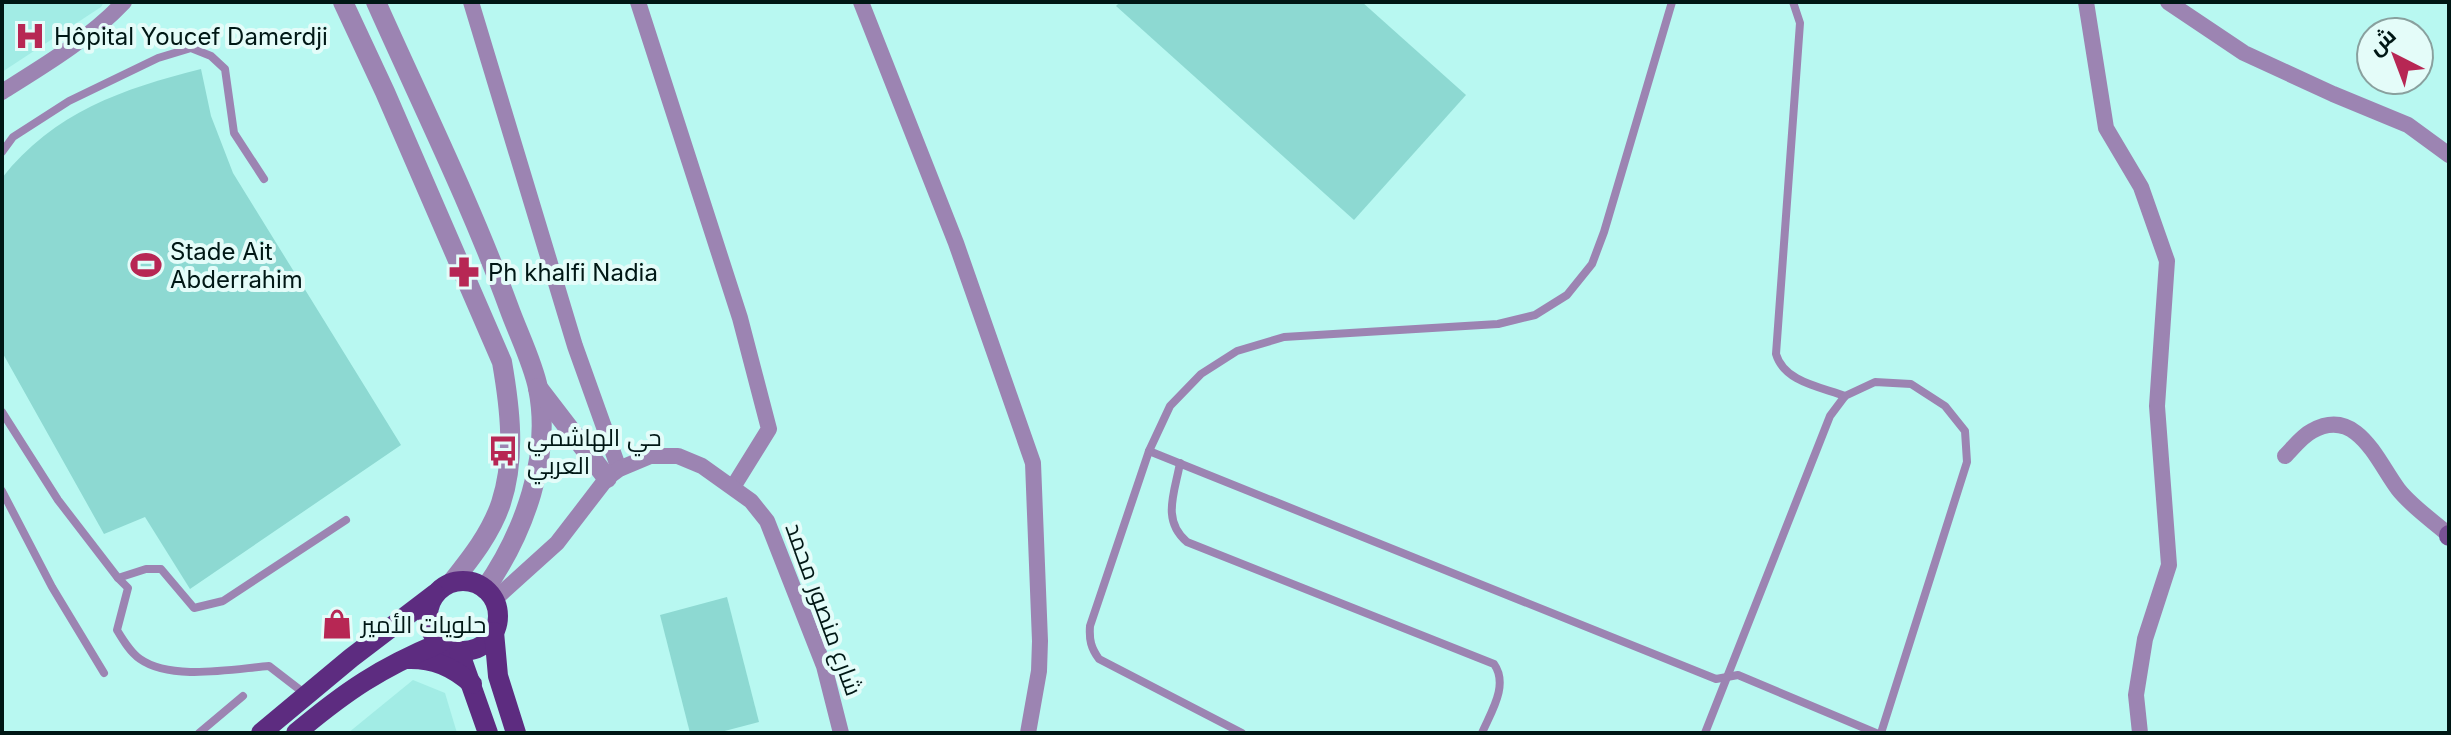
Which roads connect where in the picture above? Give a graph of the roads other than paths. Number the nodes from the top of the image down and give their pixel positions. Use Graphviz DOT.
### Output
graph roads {
  1 [pos="124,2"];
  2 [pos="343,2"];
  3 [pos="378,2"];
  4 [pos="471,2"];
  5 [pos="638,2"];
  6 [pos="861,2"];
  7 [pos="1672,2"];
  8 [pos="1793,2"];
  9 [pos="2086,2"];
  10 [pos="2168,2"];
  11 [pos="2,92"];
  12 [pos="2,152"];
  13 [pos="2449,155"];
  14 [pos="264,179"];
  15 [pos="538,388"];
  16 [pos="1845,396"];
  17 [pos="2,412"];
  18 [pos="1149,451"];
  19 [pos="2285,456"];
  20 [pos="1180,463"];
  21 [pos="613,473"];
  22 [pos="733,487"];
  23 [pos="2,491"];
  24 [pos="346,520"];
  25 [pos="2449,535"];
  26 [pos="118,578"];
  27 [pos="444,588"];
  28 [pos="490,594"];
  29 [pos="494,632"];
  30 [pos="450,647"];
  31 [pos="403,659"];
  32 [pos="104,673"];
  33 [pos="1728,676"];
  34 [pos="472,684"];
  35 [pos="306,694"];
  36 [pos="243,696"];
  37 [pos="199,733"];
  38 [pos="261,733"];
  39 [pos="296,733"];
  40 [pos="488,733"];
  41 [pos="516,733"];
  42 [pos="841,733"];
  43 [pos="1028,733"];
  44 [pos="1242,733"];
  45 [pos="1482,733"];
  46 [pos="1705,733"];
  47 [pos="1878,733"];
  48 [pos="2140,733"];
  1 -- 11 [label="street"];
  2 -- 27 [label="street"];
  3 -- 15 [label="street"];
  4 -- 21 [label="street"];
  5 -- 22 [label="street"];
  6 -- 43 [label="street"];
  7 -- 18 [label="lane"];
  8 -- 16 [label="lane"];
  9 -- 48 [label="street"];
  10 -- 13 [label="street"];
  12 -- 14 [label="lane"];
  15 -- 21 [label="street"];
  15 -- 28 [label="street"];
  16 -- 33 [label="lane"];
  16 -- 47 [label="lane"];
  17 -- 26 [label="lane"];
  18 -- 20 [label="lane"];
  18 -- 44 [label="lane"];
  19 -- 25 [label="street"];
  20 -- 33 [label="lane"];
  20 -- 45 [label="lane"];
  21 -- 22 [label="street, شارع منصور محمد"];
  21 -- 28 [label="street"];
  22 -- 42 [label="street, شارع منصور محمد"];
  23 -- 32 [label="lane"];
  24 -- 26 [label="lane"];
  26 -- 35 [label="lane"];
  27 -- 28 [label="main road"];
  27 -- 30 [label="main road"];
  27 -- 35 [label="main road"];
  28 -- 29 [label="main road"];
  29 -- 30 [label="main road"];
  29 -- 41 [label="main road"];
  30 -- 31 [label="main road"];
  30 -- 34 [label="main road"];
  31 -- 34 [label="main road"];
  31 -- 39 [label="main road"];
  33 -- 46 [label="lane"];
  33 -- 47 [label="lane"];
  34 -- 40 [label="main road"];
  35 -- 38 [label="main road"];
  36 -- 37 [label="lane"];
}
